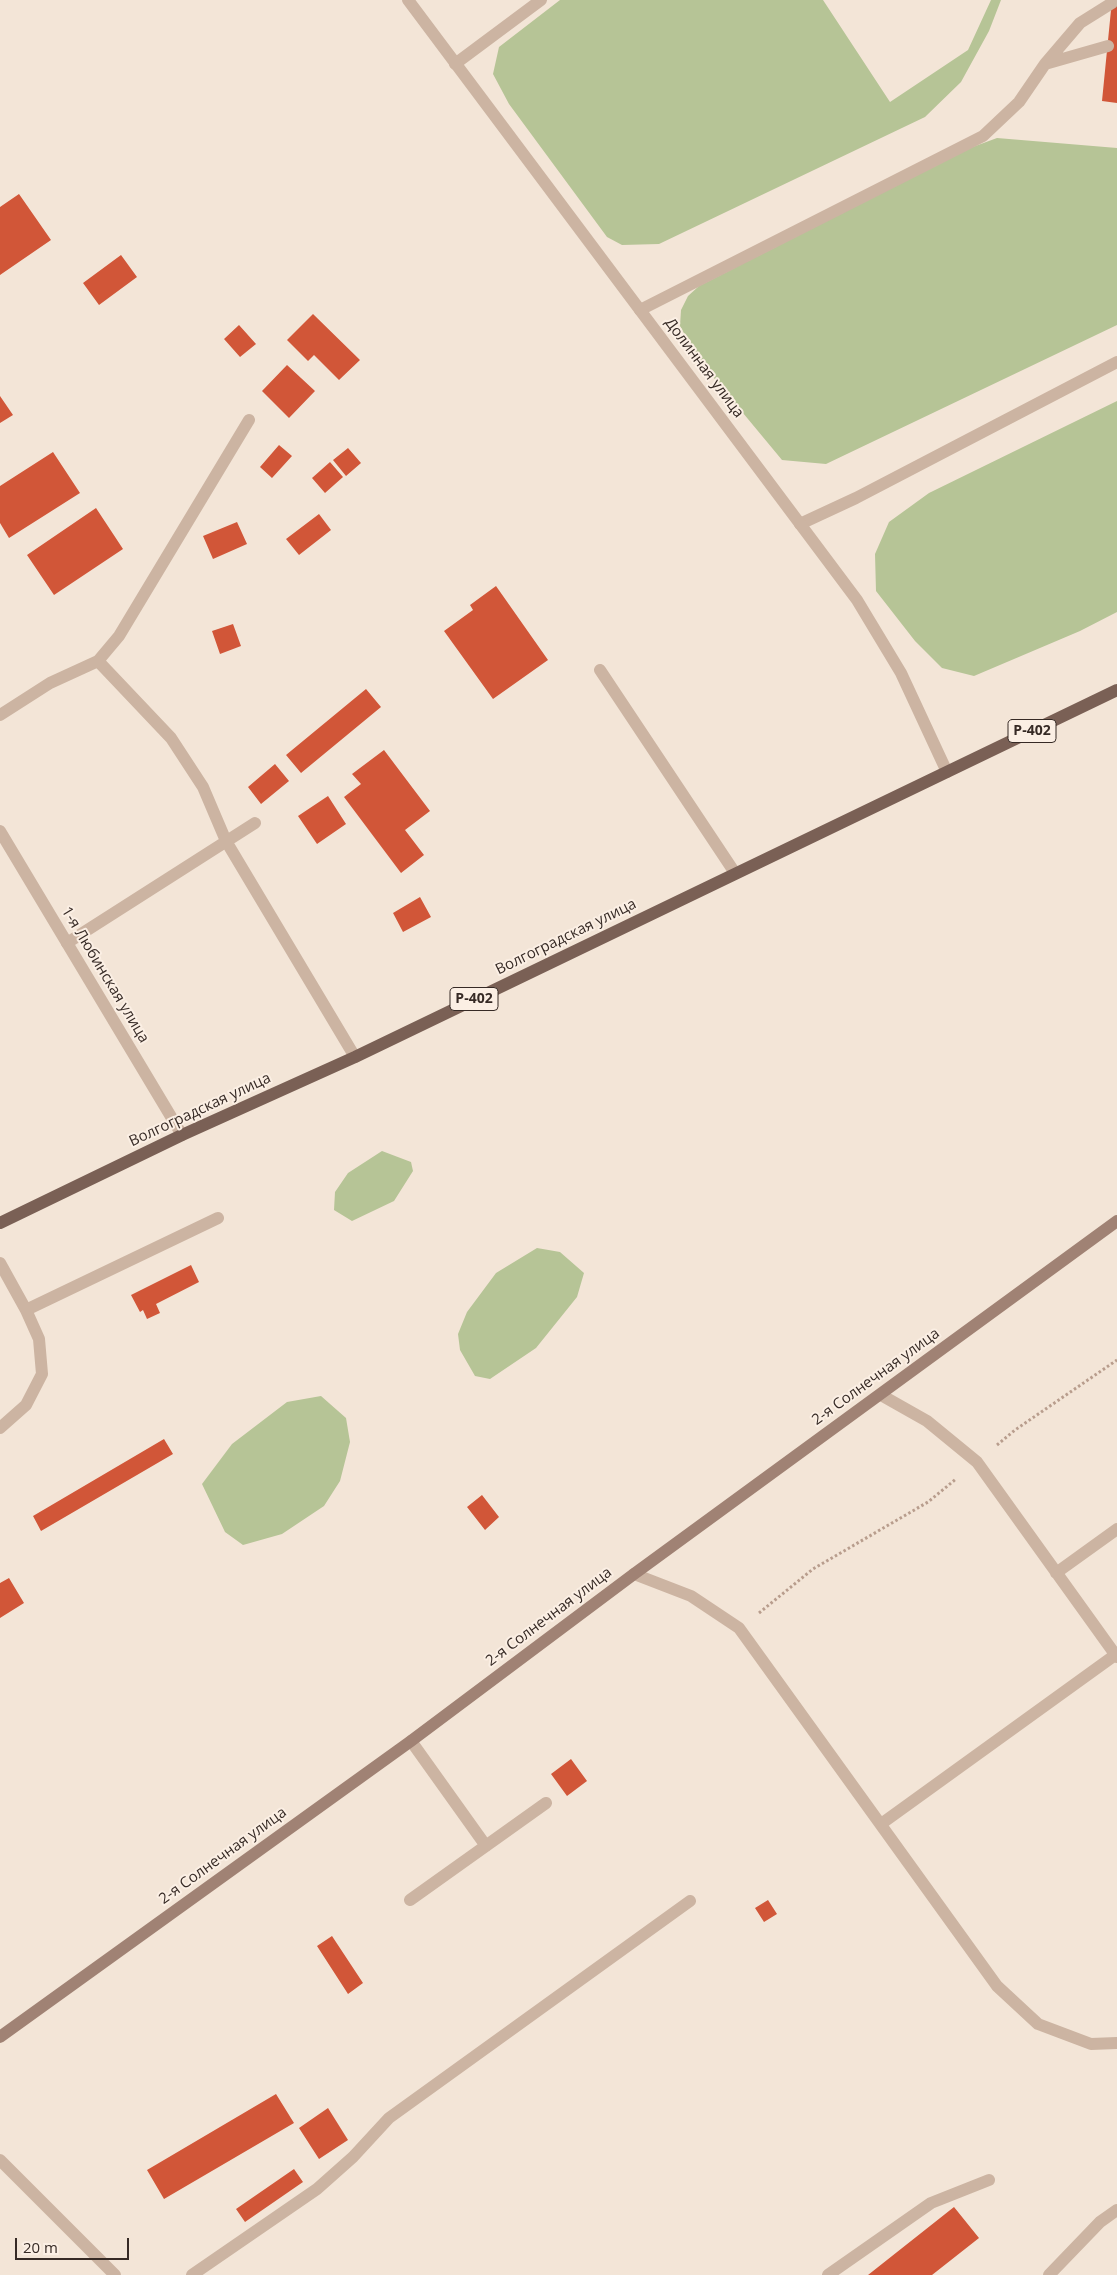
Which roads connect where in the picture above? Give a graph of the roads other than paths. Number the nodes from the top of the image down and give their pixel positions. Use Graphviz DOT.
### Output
graph roads {
  1 [pos="408,0"];
  2 [pos="541,0"];
  3 [pos="1112,3"];
  4 [pos="1108,46"];
  5 [pos="455,64"];
  6 [pos="1045,64"];
  7 [pos="640,310"];
  8 [pos="1117,362"];
  9 [pos="249,420"];
  10 [pos="800,524"];
  11 [pos="98,661"];
  12 [pos="600,670"];
  13 [pos="1117,690"];
  14 [pos="0,715"];
  15 [pos="947,772"];
  16 [pos="255,823"];
  17 [pos="0,831"];
  18 [pos="226,841"];
  19 [pos="735,873"];
  20 [pos="68,943"];
  21 [pos="355,1057"];
  22 [pos="182,1135"];
  23 [pos="218,1218"];
  24 [pos="1117,1221"];
  25 [pos="0,1222"];
  26 [pos="0,1263"];
  27 [pos="26,1310"];
  28 [pos="881,1395"];
  29 [pos="0,1428"];
  30 [pos="1117,1529"];
  31 [pos="1056,1573"];
  32 [pos="634,1574"];
  33 [pos="1116,1656"];
  34 [pos="411,1741"];
  35 [pos="546,1803"];
  36 [pos="881,1824"];
  37 [pos="486,1846"];
  38 [pos="410,1900"];
  39 [pos="690,1901"];
  40 [pos="0,2037"];
  41 [pos="1117,2043"];
  42 [pos="0,2160"];
  43 [pos="990,2180"];
  44 [pos="1117,2210"];
  45 [pos="115,2275"];
  46 [pos="192,2275"];
  47 [pos="828,2275"];
  48 [pos="1049,2275"];
  1 -- 5 [label="street, Долинная улица"];
  2 -- 5 [label="street"];
  3 -- 6 [label="street"];
  4 -- 6 [label="street"];
  5 -- 7 [label="street, Долинная улица"];
  6 -- 7 [label="street"];
  7 -- 10 [label="street, Долинная улица"];
  8 -- 10 [label="street"];
  9 -- 11 [label="street"];
  10 -- 15 [label="street, Долинная улица"];
  11 -- 14 [label="street"];
  11 -- 18 [label="street"];
  12 -- 19 [label="street"];
  13 -- 15 [label="main road, Волгоградская улица / Р-402"];
  15 -- 19 [label="main road, Волгоградская улица / Р-402"];
  16 -- 18 [label="street"];
  17 -- 20 [label="street, 1-я Любинская улица"];
  18 -- 20 [label="street"];
  18 -- 21 [label="street"];
  19 -- 21 [label="main road, Волгоградская улица / Р-402"];
  20 -- 22 [label="street, 1-я Любинская улица"];
  21 -- 22 [label="main road, Волгоградская улица / Р-402"];
  22 -- 25 [label="main road, Волгоградская улица / Р-402"];
  23 -- 27 [label="street"];
  24 -- 28 [label="main road, 2-я Солнечная улица"];
  26 -- 27 [label="street"];
  27 -- 29 [label="street"];
  28 -- 31 [label="street"];
  28 -- 32 [label="main road, 2-я Солнечная улица"];
  30 -- 31 [label="street"];
  31 -- 33 [label="street"];
  32 -- 34 [label="main road, 2-я Солнечная улица"];
  32 -- 36 [label="street"];
  33 -- 36 [label="street"];
  34 -- 37 [label="street"];
  34 -- 40 [label="main road, 2-я Солнечная улица"];
  35 -- 37 [label="street"];
  36 -- 41 [label="street"];
  37 -- 38 [label="street"];
  39 -- 46 [label="street"];
  42 -- 45 [label="street"];
  43 -- 47 [label="street"];
  44 -- 48 [label="street"];
}
